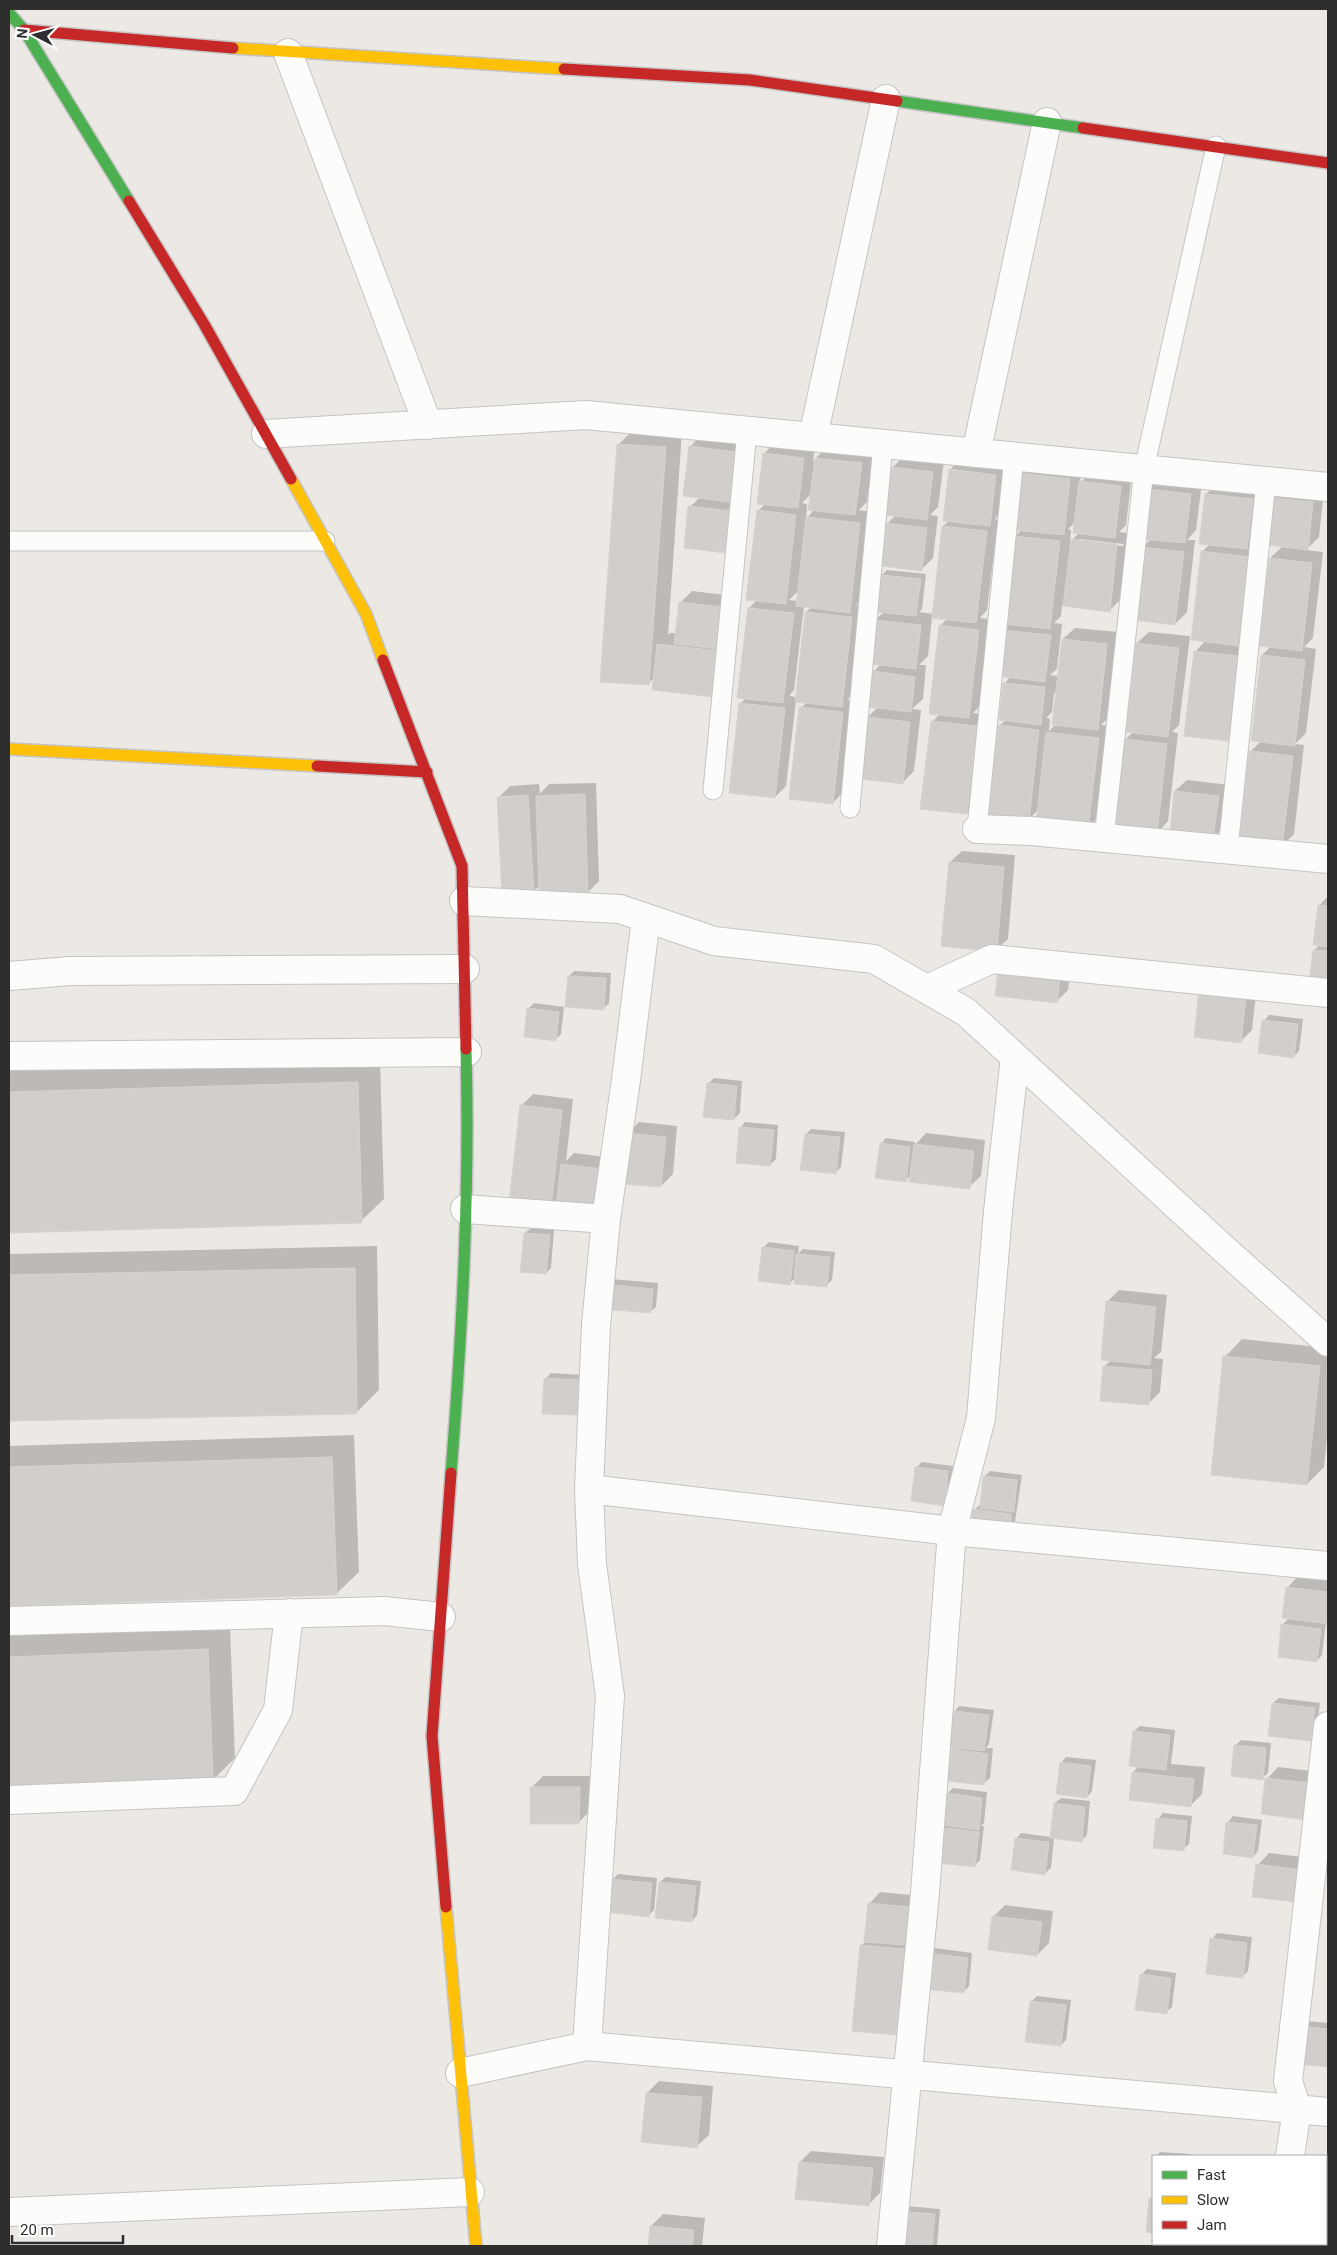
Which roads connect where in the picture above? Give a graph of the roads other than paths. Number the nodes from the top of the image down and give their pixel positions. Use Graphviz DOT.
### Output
graph roads {
  1 [pos="9,13"];
  2 [pos="24,30"];
  3 [pos="288,54"];
  4 [pos="886,99"];
  5 [pos="1047,122"];
  6 [pos="1216,146"];
  7 [pos="1328,163"];
  8 [pos="428,425"];
  9 [pos="747,431"];
  10 [pos="266,434"];
  11 [pos="813,437"];
  12 [pos="883,444"];
  13 [pos="976,453"];
  14 [pos="1014,457"];
  15 [pos="1144,469"];
  16 [pos="1266,481"];
  17 [pos="1328,487"];
  18 [pos="9,541"];
  19 [pos="325,541"];
  20 [pos="9,749"];
  21 [pos="426,772"];
  22 [pos="713,790"];
  23 [pos="850,808"];
  24 [pos="977,829"];
  25 [pos="1104,838"];
  26 [pos="1228,849"];
  27 [pos="1328,859"];
  28 [pos="464,901"];
  29 [pos="646,918"];
  30 [pos="465,969"];
  31 [pos="9,976"];
  32 [pos="927,989"];
  33 [pos="1328,993"];
  34 [pos="467,1052"];
  35 [pos="9,1056"];
  36 [pos="1015,1057"];
  37 [pos="464,1209"];
  38 [pos="606,1218"];
  39 [pos="1328,1342"];
  40 [pos="589,1489"];
  41 [pos="952,1531"];
  42 [pos="1328,1566"];
  43 [pos="289,1613"];
  44 [pos="441,1617"];
  45 [pos="9,1622"];
  46 [pos="1328,1726"];
  47 [pos="9,1800"];
  48 [pos="587,2046"];
  49 [pos="460,2073"];
  50 [pos="907,2073"];
  51 [pos="1297,2109"];
  52 [pos="1328,2112"];
  53 [pos="1290,2155"];
  54 [pos="470,2192"];
  55 [pos="9,2212"];
  56 [pos="476,2246"];
  57 [pos="891,2246"];
  1 -- 2 [label="street"];
  2 -- 3 [label="street"];
  2 -- 10 [label="street"];
  3 -- 4 [label="street"];
  3 -- 8 [label="street"];
  4 -- 5 [label="street"];
  4 -- 11 [label="street"];
  5 -- 6 [label="street"];
  5 -- 13 [label="street"];
  6 -- 7 [label="street"];
  6 -- 15 [label="lane"];
  8 -- 9 [label="street"];
  8 -- 10 [label="street"];
  9 -- 11 [label="street"];
  9 -- 22 [label="lane"];
  10 -- 19 [label="street"];
  11 -- 12 [label="street"];
  12 -- 13 [label="street"];
  12 -- 23 [label="lane"];
  13 -- 14 [label="street"];
  14 -- 15 [label="street"];
  14 -- 24 [label="lane"];
  15 -- 16 [label="street"];
  15 -- 25 [label="lane"];
  16 -- 17 [label="street"];
  16 -- 26 [label="lane"];
  18 -- 19 [label="lane"];
  19 -- 21 [label="street"];
  20 -- 21 [label="street"];
  21 -- 28 [label="street"];
  24 -- 25 [label="street"];
  25 -- 26 [label="street"];
  26 -- 27 [label="street"];
  28 -- 29 [label="street"];
  28 -- 30 [label="street"];
  29 -- 32 [label="street"];
  29 -- 38 [label="street"];
  30 -- 31 [label="street"];
  30 -- 34 [label="street"];
  32 -- 33 [label="street"];
  32 -- 36 [label="street"];
  34 -- 35 [label="street"];
  34 -- 37 [label="street"];
  36 -- 39 [label="street"];
  36 -- 41 [label="street"];
  37 -- 38 [label="street"];
  37 -- 44 [label="street"];
  38 -- 40 [label="street"];
  40 -- 41 [label="street"];
  40 -- 48 [label="street"];
  41 -- 42 [label="street"];
  41 -- 50 [label="street"];
  43 -- 44 [label="street"];
  43 -- 45 [label="street"];
  43 -- 47 [label="street"];
  44 -- 49 [label="street"];
  46 -- 51 [label="street"];
  48 -- 49 [label="street"];
  48 -- 50 [label="street"];
  49 -- 54 [label="street"];
  50 -- 51 [label="street"];
  50 -- 57 [label="street"];
  51 -- 52 [label="street"];
  51 -- 53 [label="street"];
  54 -- 55 [label="street"];
  54 -- 56 [label="street"];
}
